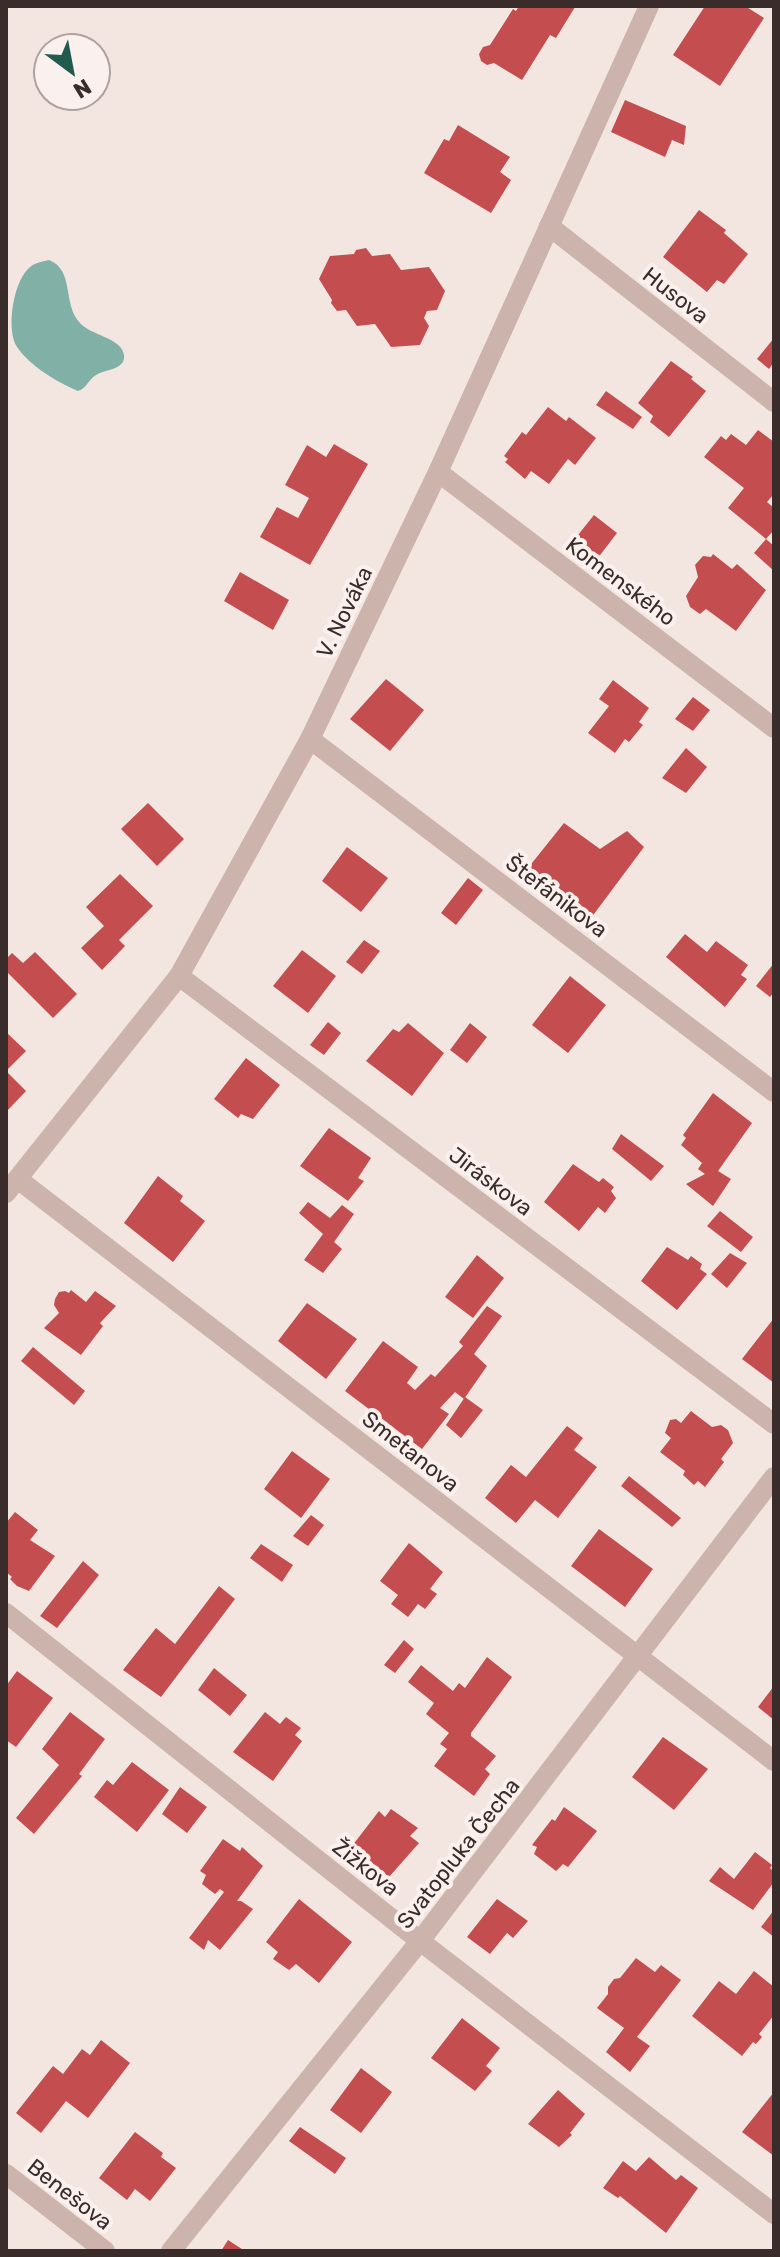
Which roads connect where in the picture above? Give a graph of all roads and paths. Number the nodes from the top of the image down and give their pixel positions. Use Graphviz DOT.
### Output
graph roads {
  1 [pos="649,6"];
  2 [pos="549,226"];
  3 [pos="774,402"];
  4 [pos="438,472"];
  5 [pos="774,728"];
  6 [pos="310,739"];
  7 [pos="179,976"];
  8 [pos="774,1092"];
  9 [pos="12,1187"];
  10 [pos="774,1424"];
  11 [pos="774,1477"];
  12 [pos="6,1613"];
  13 [pos="639,1656"];
  14 [pos="774,1761"];
  15 [pos="420,1941"];
  16 [pos="6,2174"];
  17 [pos="774,2214"];
  18 [pos="105,2251"];
  19 [pos="171,2251"];
  1 -- 2 [label="street, V. Nováka"];
  2 -- 3 [label="street, Husova"];
  2 -- 4 [label="street, V. Nováka"];
  4 -- 5 [label="street, Komenského"];
  4 -- 6 [label="street, V. Nováka"];
  6 -- 7 [label="street, V. Nováka"];
  6 -- 8 [label="street, Štefánikova"];
  7 -- 9 [label="street, V. Nováka"];
  7 -- 10 [label="street, Jiráskova"];
  9 -- 13 [label="street, Smetanova"];
  11 -- 13 [label="street, Svatopluka Čecha"];
  12 -- 15 [label="street, Žižkova"];
  13 -- 14 [label="street, Smetanova"];
  13 -- 15 [label="street, Svatopluka Čecha"];
  15 -- 17 [label="street, Žižkova"];
  15 -- 19 [label="street, Svatopluka Čecha"];
  16 -- 18 [label="street, Benešova"];
}
